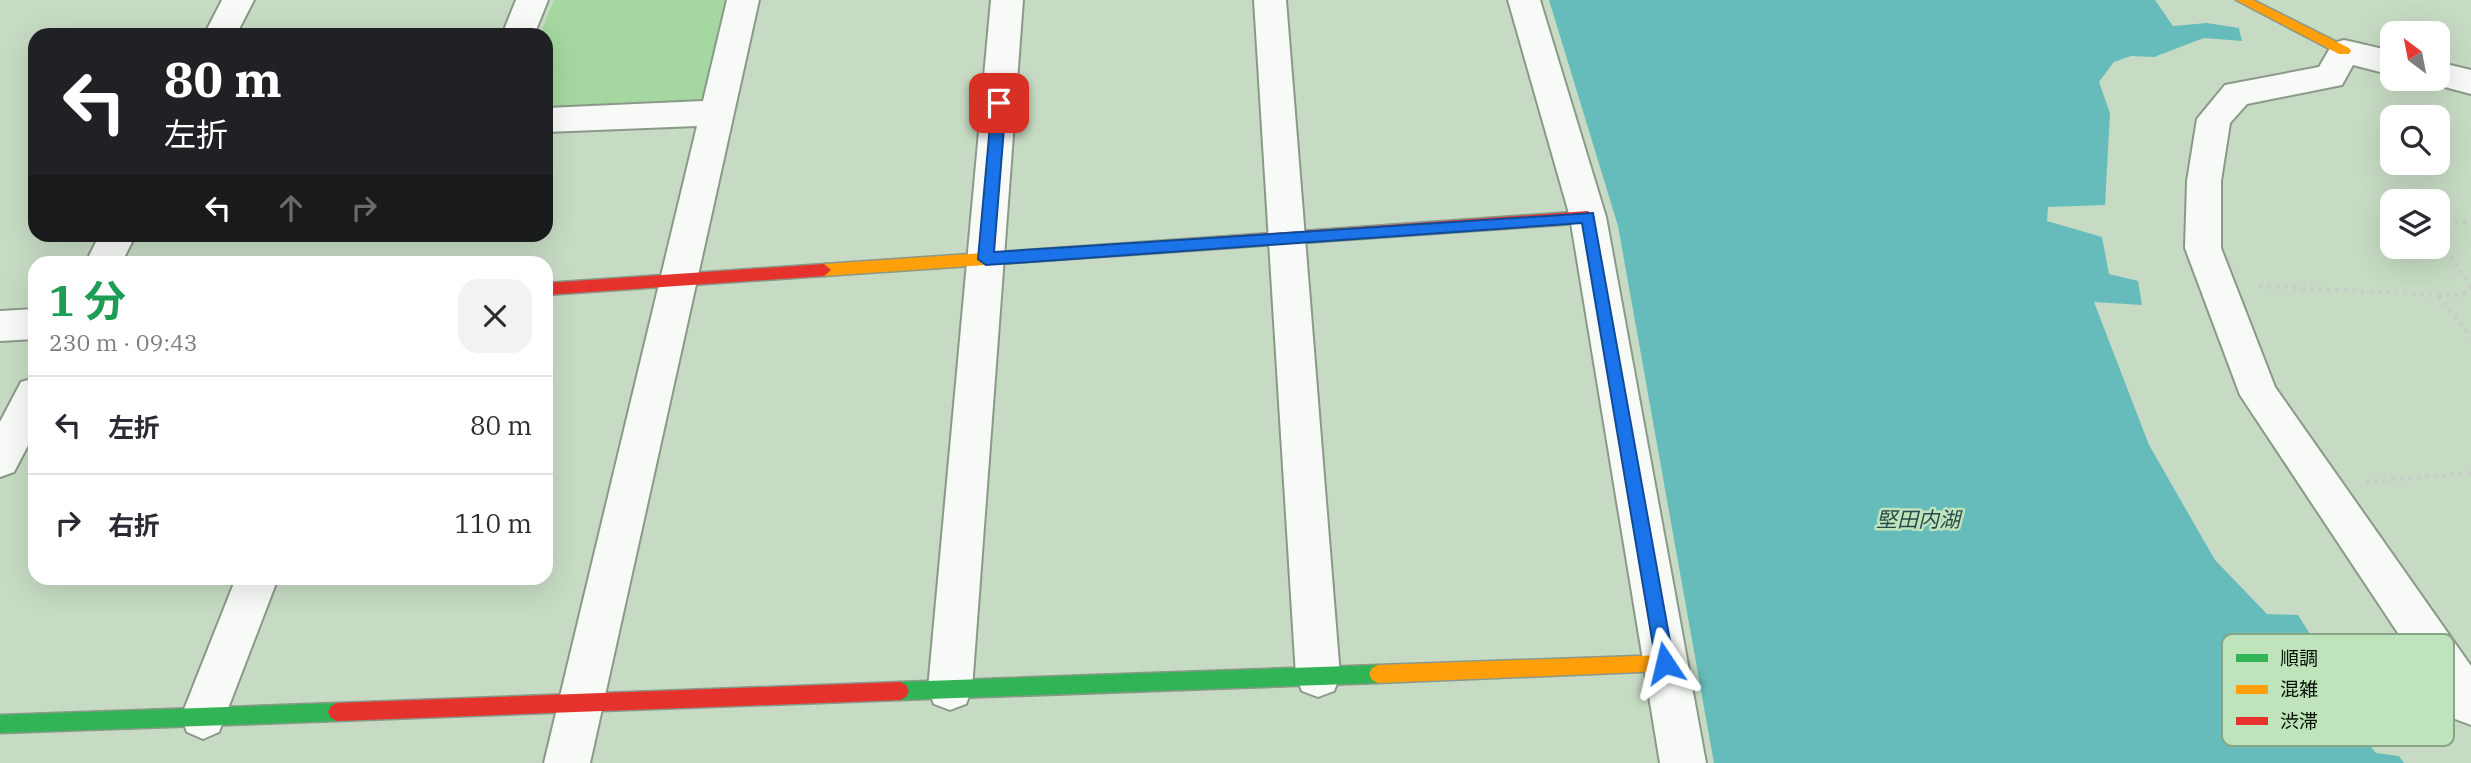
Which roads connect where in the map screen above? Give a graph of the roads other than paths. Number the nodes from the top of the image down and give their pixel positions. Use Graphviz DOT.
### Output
graph roads {
  1 [pos="238,0"];
  2 [pos="532,0"];
  3 [pos="743,0"];
  4 [pos="1007,0"];
  5 [pos="1270,0"];
  6 [pos="1524,0"];
  7 [pos="2242,0"];
  8 [pos="224,28"];
  9 [pos="521,28"];
  10 [pos="2344,51"];
  11 [pos="2380,60"];
  12 [pos="2450,77"];
  13 [pos="2471,82"];
  14 [pos="717,113"];
  15 [pos="553,120"];
  16 [pos="1588,217"];
  17 [pos="1288,238"];
  18 [pos="986,259"];
  19 [pos="678,280"];
  20 [pos="553,289"];
  21 [pos="28,324"];
  22 [pos="0,326"];
  23 [pos="28,407"];
  24 [pos="0,460"];
  25 [pos="254,585"];
  26 [pos="2423,634"];
  27 [pos="1665,663"];
  28 [pos="1318,676"];
  29 [pos="2454,679"];
  30 [pos="950,689"];
  31 [pos="581,703"];
  32 [pos="2471,704"];
  33 [pos="203,717"];
  34 [pos="0,724"];
  35 [pos="567,763"];
  36 [pos="1683,763"];
  1 -- 8 [label="street"];
  2 -- 9 [label="street"];
  3 -- 14 [label="street"];
  4 -- 18 [label="street"];
  5 -- 17 [label="street"];
  6 -- 16 [label="street"];
  7 -- 10 [label="street"];
  10 -- 11 [label="street"];
  10 -- 26 [label="street"];
  12 -- 13 [label="street"];
  14 -- 15 [label="street"];
  14 -- 19 [label="street"];
  16 -- 17 [label="street"];
  16 -- 27 [label="street"];
  17 -- 18 [label="street"];
  17 -- 28 [label="street"];
  18 -- 19 [label="street"];
  18 -- 30 [label="street"];
  19 -- 20 [label="street"];
  19 -- 31 [label="street"];
  21 -- 22 [label="street"];
  23 -- 24 [label="street"];
  25 -- 33 [label="street"];
  27 -- 28 [label="street"];
  27 -- 36 [label="street"];
  28 -- 30 [label="street"];
  29 -- 32 [label="street"];
  30 -- 31 [label="street"];
  31 -- 33 [label="street"];
  31 -- 35 [label="street"];
  33 -- 34 [label="street"];
}
